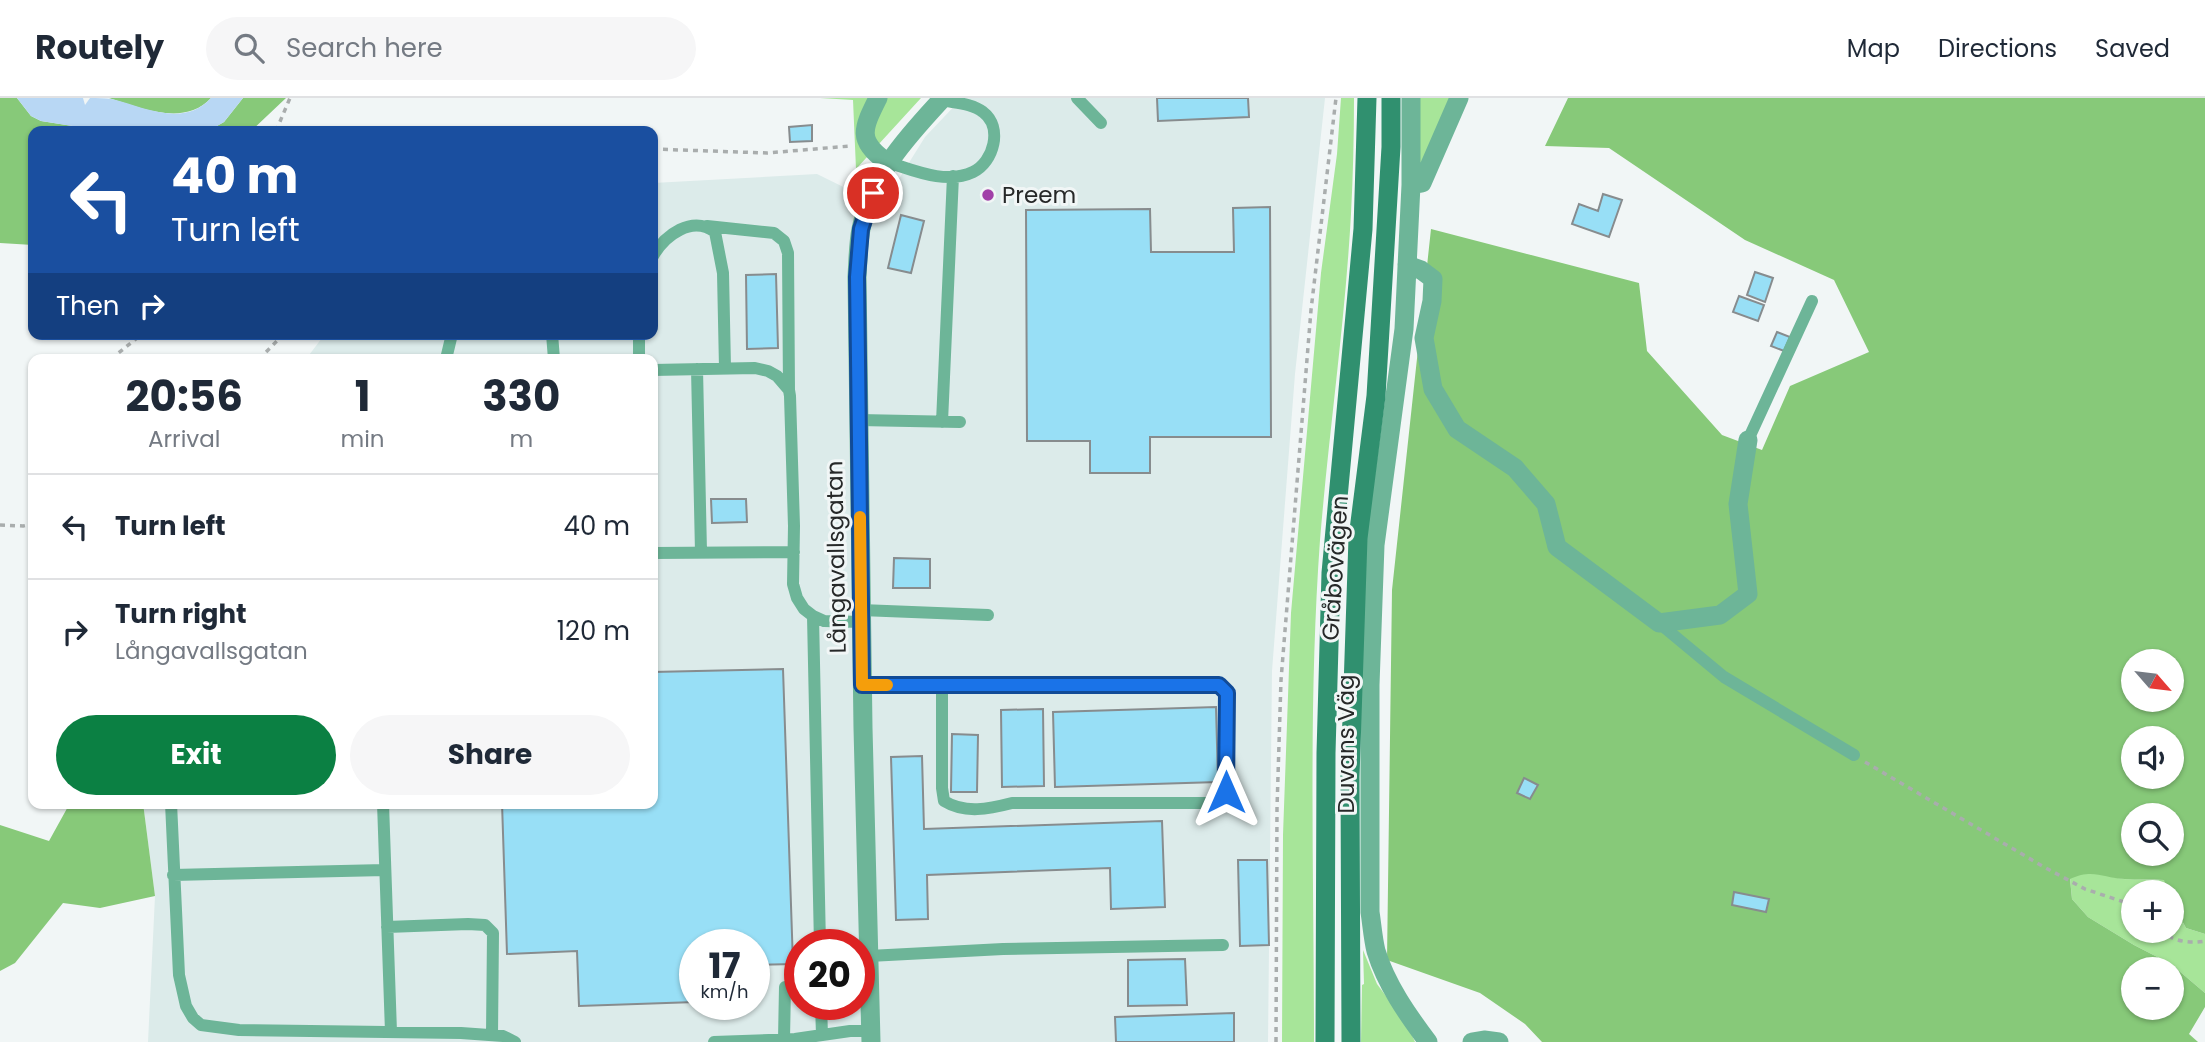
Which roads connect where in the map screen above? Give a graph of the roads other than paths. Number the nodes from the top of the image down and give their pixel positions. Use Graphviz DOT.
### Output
graph roads {
  1 [pos="878,98"];
  2 [pos="1077,98"];
  3 [pos="1367,98"];
  4 [pos="1391,98"];
  5 [pos="1411,98"];
  6 [pos="1459,98"];
  7 [pos="942,99"];
  8 [pos="1101,123"];
  9 [pos="887,162"];
  10 [pos="953,176"];
  11 [pos="1411,185"];
  12 [pos="707,226"];
  13 [pos="658,251"];
  14 [pos="1407,265"];
  15 [pos="1812,301"];
  16 [pos="725,368"];
  17 [pos="697,369"];
  18 [pos="658,370"];
  19 [pos="789,390"];
  20 [pos="859,420"];
  21 [pos="942,422"];
  22 [pos="960,422"];
  23 [pos="1748,440"];
  24 [pos="701,552"];
  25 [pos="794,552"];
  26 [pos="658,553"];
  27 [pos="988,615"];
  28 [pos="813,616"];
  29 [pos="861,616"];
  30 [pos="1659,623"];
  31 [pos="862,685"];
  32 [pos="942,685"];
  33 [pos="1854,755"];
  34 [pos="171,809"];
  35 [pos="383,809"];
  36 [pos="385,870"];
  37 [pos="173,875"];
  38 [pos="387,927"];
  39 [pos="820,929"];
  40 [pos="868,929"];
  41 [pos="1223,945"];
  42 [pos="875,956"];
  43 [pos="784,1020"];
  44 [pos="822,1020"];
  45 [pos="391,1032"];
  46 [pos="492,1035"];
  47 [pos="822,1035"];
  48 [pos="871,1037"];
  49 [pos="784,1039"];
  50 [pos="515,1042"];
  51 [pos="714,1042"];
  52 [pos="1325,1042"];
  53 [pos="1351,1042"];
  54 [pos="1428,1042"];
  55 [pos="1472,1042"];
  56 [pos="1499,1042"];
  1 -- 9 [label="street"];
  2 -- 8 [label="lane"];
  3 -- 52 [label="main road, Gråbovägen"];
  4 -- 53 [label="main road, Gråbovägen"];
  5 -- 11 [label="street, Duvans Väg"];
  6 -- 11 [label="street"];
  7 -- 9 [label="street, Långavallsgatan"];
  7 -- 10 [label="lane"];
  9 -- 10 [label="lane"];
  9 -- 20 [label="street, Långavallsgatan"];
  10 -- 21 [label="lane"];
  11 -- 14 [label="street, Duvans Väg"];
  12 -- 13 [label="lane"];
  12 -- 16 [label="lane"];
  12 -- 19 [label="lane"];
  14 -- 30 [label="street"];
  14 -- 54 [label="street, Duvans Väg"];
  15 -- 23 [label="lane"];
  16 -- 17 [label="lane"];
  16 -- 19 [label="lane"];
  17 -- 18 [label="lane"];
  17 -- 24 [label="lane"];
  19 -- 25 [label="lane"];
  20 -- 21 [label="lane"];
  20 -- 29 [label="street, Långavallsgatan"];
  21 -- 22 [label="lane"];
  23 -- 30 [label="street"];
  24 -- 25 [label="lane"];
  24 -- 26 [label="lane"];
  25 -- 28 [label="lane"];
  27 -- 29 [label="lane"];
  28 -- 29 [label="lane"];
  28 -- 39 [label="lane"];
  29 -- 31 [label="street, Långavallsgatan"];
  30 -- 33 [label="lane"];
  31 -- 32 [label="lane"];
  31 -- 40 [label="street, Långavallsgatan"];
  32 -- 32 [label="lane"];
  34 -- 37 [label="lane"];
  35 -- 36 [label="lane"];
  36 -- 37 [label="lane"];
  36 -- 38 [label="lane"];
  37 -- 45 [label="lane"];
  38 -- 45 [label="lane"];
  38 -- 46 [label="lane"];
  41 -- 42 [label="lane"];
  43 -- 49 [label="lane"];
  44 -- 47 [label="lane"];
  45 -- 46 [label="lane"];
  46 -- 50 [label="lane"];
  47 -- 48 [label="lane"];
  47 -- 49 [label="lane"];
  49 -- 51 [label="lane"];
  55 -- 56 [label="street"];
}
